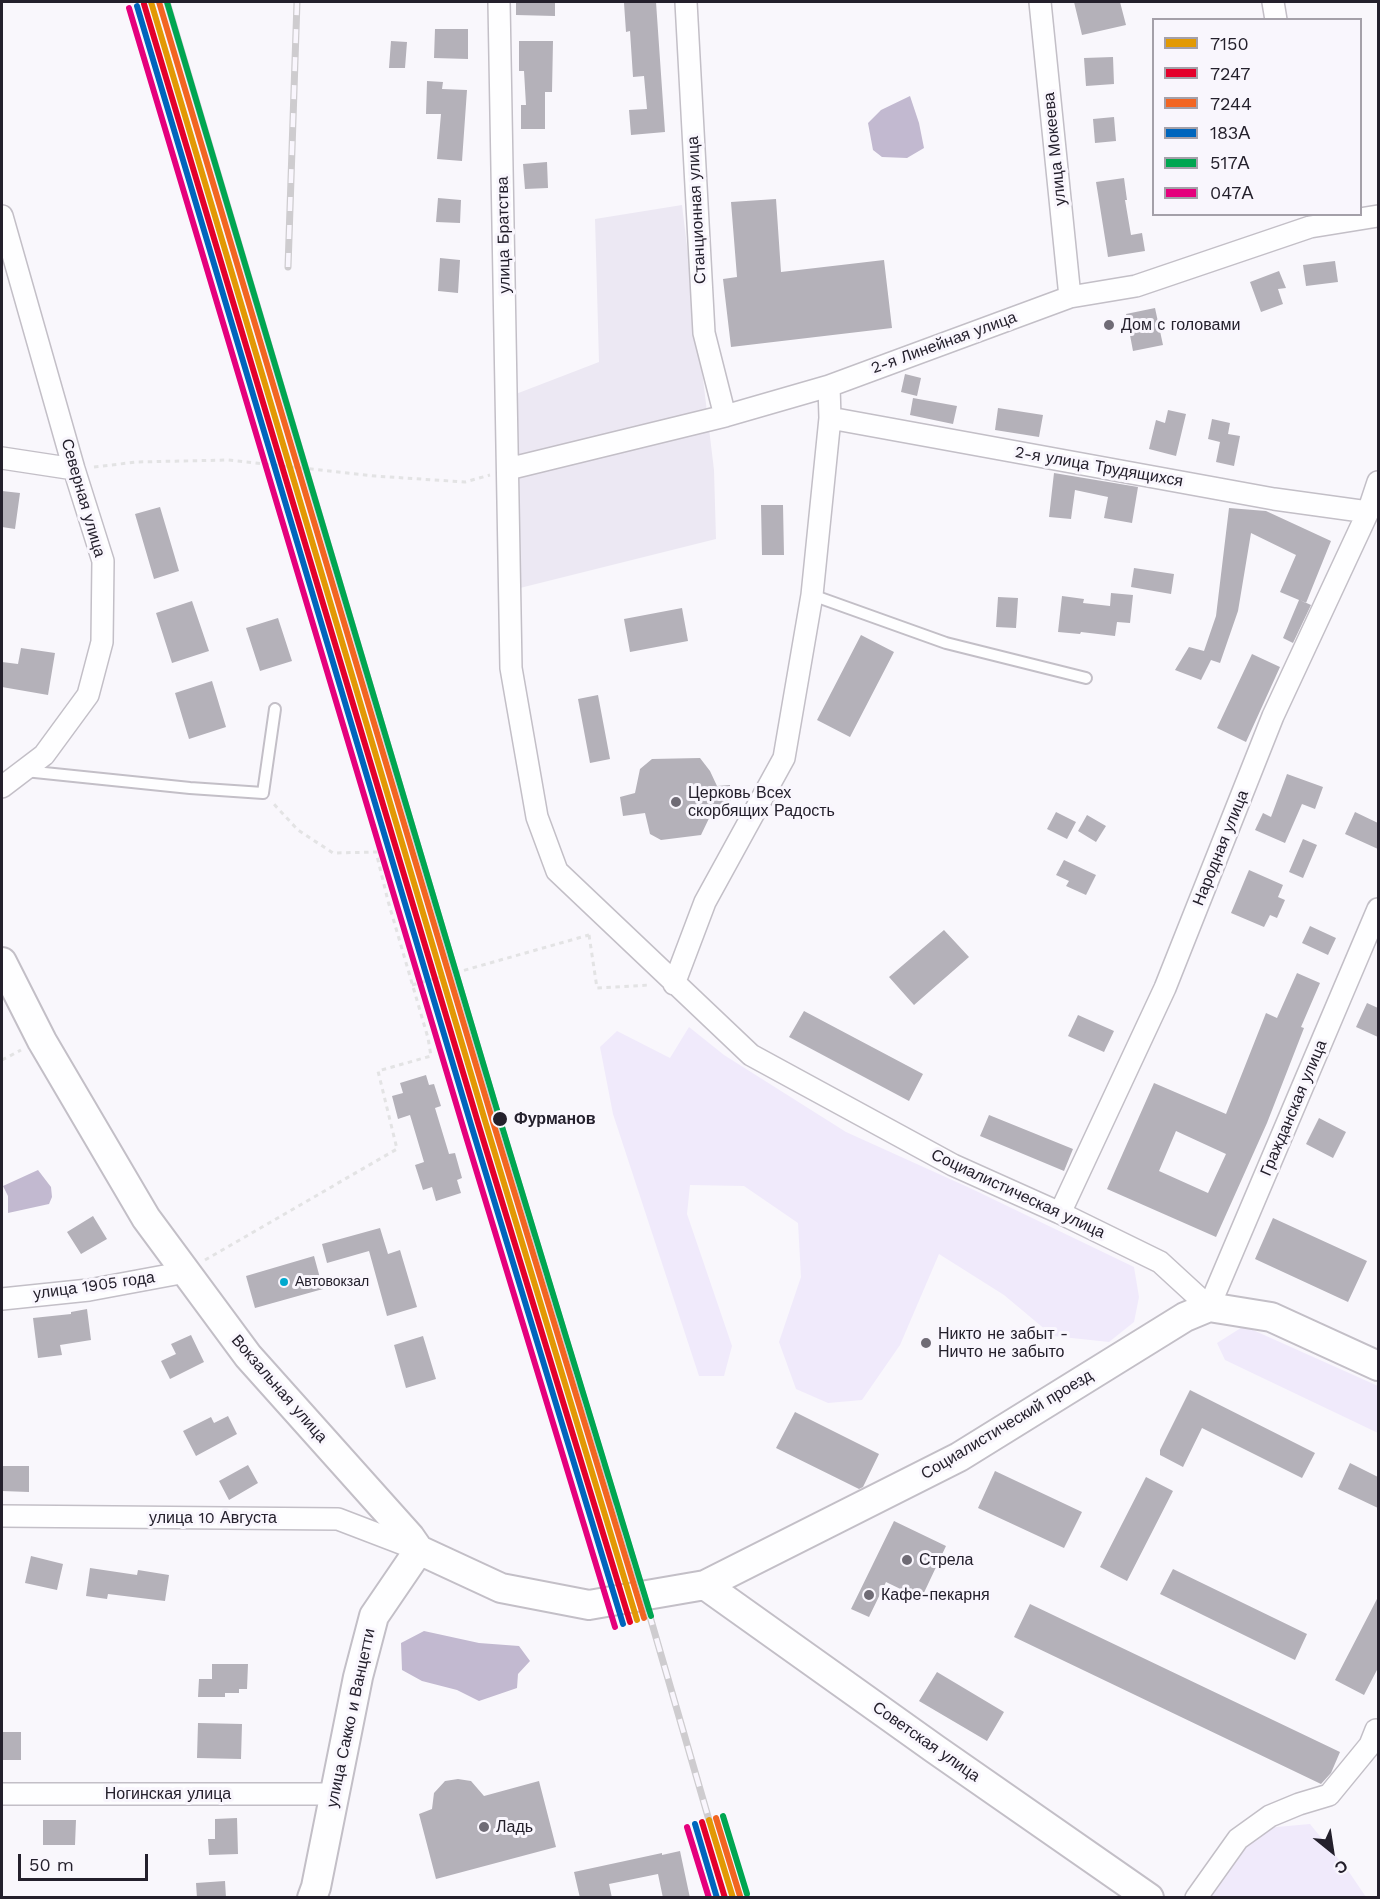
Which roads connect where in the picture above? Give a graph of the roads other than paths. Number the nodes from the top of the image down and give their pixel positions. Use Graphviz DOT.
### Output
graph roads {
  1 [pos="499,2"];
  2 [pos="686,2"];
  3 [pos="1040,2"];
  4 [pos="1273,2"];
  5 [pos="1276,18"];
  6 [pos="2,216"];
  7 [pos="1378,216"];
  8 [pos="1309,221"];
  9 [pos="8,266"];
  10 [pos="1070,297"];
  11 [pos="829,386"];
  12 [pos="725,416"];
  13 [pos="830,418"];
  14 [pos="2,458"];
  15 [pos="74,469"];
  16 [pos="508,469"];
  17 [pos="1378,482"];
  18 [pos="1368,512"];
  19 [pos="812,595"];
  20 [pos="1086,678"];
  21 [pos="274,709"];
  22 [pos="23,771"];
  23 [pos="2,787"];
  24 [pos="1378,909"];
  25 [pos="2,962"];
  26 [pos="675,984"];
  27 [pos="1060,1213"];
  28 [pos="186,1272"];
  29 [pos="2,1299"];
  30 [pos="1209,1307"];
  31 [pos="1377,1361"];
  32 [pos="2,1516"];
  33 [pos="419,1550"];
  34 [pos="705,1585"];
  35 [pos="1376,1730"];
  36 [pos="2,1794"];
  37 [pos="334,1794"];
  38 [pos="312,1898"];
  39 [pos="1149,1898"];
  40 [pos="1196,1898"];
  1 -- 16 [label="street, улица Братства"];
  2 -- 12 [label="street, Станционная улица"];
  3 -- 10 [label="street, улица Мокеева"];
  4 -- 5 [label="street"];
  6 -- 9 [label="street, Северная улица"];
  7 -- 8 [label="street, 2-я Линейная улица"];
  8 -- 10 [label="street, 2-я Линейная улица"];
  9 -- 15 [label="street, Северная улица"];
  10 -- 11 [label="street, 2-я Линейная улица"];
  11 -- 12 [label="street, 2-я Линейная улица"];
  11 -- 13 [label="street"];
  12 -- 16 [label="street, 2-я Линейная улица"];
  13 -- 18 [label="street, 2-я улица Трудящихся"];
  13 -- 19 [label="street"];
  14 -- 15 [label="street"];
  15 -- 22 [label="street, Северная улица"];
  16 -- 26 [label="street, улица Братства"];
  17 -- 18 [label="street, Народная улица"];
  18 -- 27 [label="street, Народная улица"];
  19 -- 20 [label="lane"];
  19 -- 26 [label="street"];
  21 -- 22 [label="lane"];
  22 -- 23 [label="street, Северная улица"];
  24 -- 30 [label="street, Гражданская улица"];
  25 -- 28 [label="main road, Вокзальная улица"];
  26 -- 27 [label="street, Социалистическая улица"];
  27 -- 30 [label="street, Социалистическая улица"];
  28 -- 29 [label="street, улица 1905 года"];
  28 -- 33 [label="main road, Вокзальная улица"];
  30 -- 31 [label="main road"];
  30 -- 34 [label="main road, Социалистический проезд"];
  32 -- 33 [label="street, улица 10 Августа"];
  33 -- 34 [label="main road, Вокзальная улица"];
  33 -- 37 [label="main road, улица Сакко и Ванцетти"];
  34 -- 39 [label="main road, Советская улица"];
  35 -- 40 [label="street"];
  36 -- 37 [label="street, Ногинская улица"];
  37 -- 38 [label="main road, улица Сакко и Ванцетти"];
}
